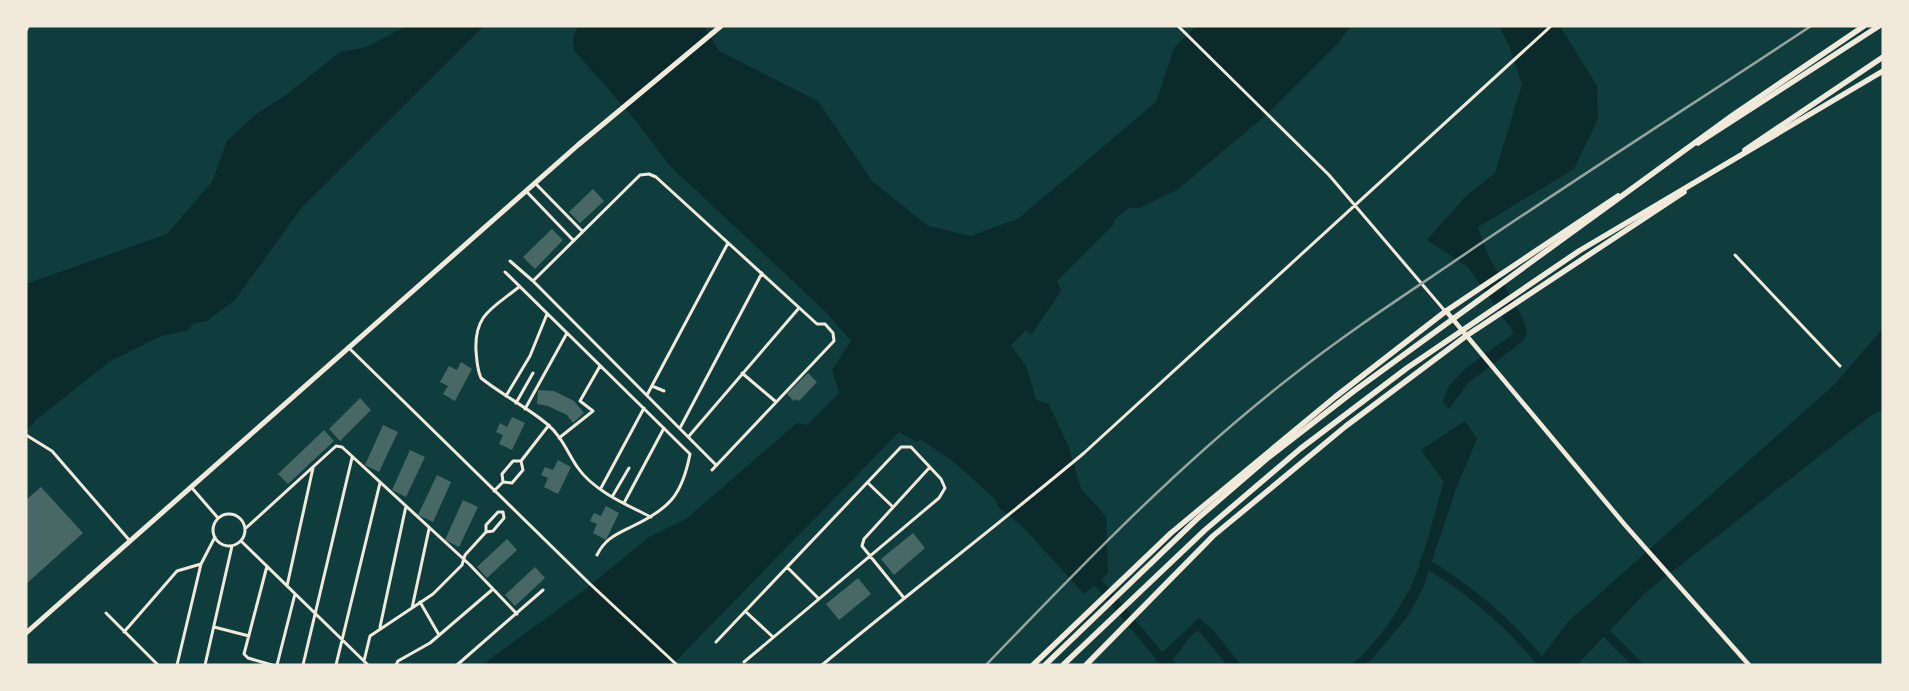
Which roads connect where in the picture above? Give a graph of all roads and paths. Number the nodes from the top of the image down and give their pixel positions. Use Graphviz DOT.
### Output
graph roads {
  1 [pos="1178,26"];
  2 [pos="1551,26"];
  3 [pos="1864,26"];
  4 [pos="1879,26"];
  5 [pos="721,27"];
  6 [pos="1883,58"];
  7 [pos="1883,72"];
  8 [pos="536,183"];
  9 [pos="526,191"];
  10 [pos="1355,205"];
  11 [pos="582,231"];
  12 [pos="573,240"];
  13 [pos="728,242"];
  14 [pos="1735,255"];
  15 [pos="510,261"];
  16 [pos="505,272"];
  17 [pos="762,273"];
  18 [pos="533,282"];
  19 [pos="519,287"];
  20 [pos="799,308"];
  21 [pos="1446,312"];
  22 [pos="547,314"];
  23 [pos="567,333"];
  24 [pos="1466,336"];
  25 [pos="349,348"];
  26 [pos="600,366"];
  27 [pos="1840,366"];
  28 [pos="533,373"];
  29 [pos="742,373"];
  30 [pos="652,386"];
  31 [pos="664,391"];
  32 [pos="647,395"];
  33 [pos="506,396"];
  34 [pos="775,401"];
  35 [pos="516,403"];
  36 [pos="644,408"];
  37 [pos="525,409"];
  38 [pos="548,425"];
  39 [pos="664,428"];
  40 [pos="680,428"];
  41 [pos="26,435"];
  42 [pos="689,436"];
  43 [pos="559,438"];
  44 [pos="353,457"];
  45 [pos="521,461"];
  46 [pos="716,465"];
  47 [pos="313,467"];
  48 [pos="930,467"];
  49 [pos="629,468"];
  50 [pos="712,470"];
  51 [pos="380,482"];
  52 [pos="503,482"];
  53 [pos="868,482"];
  54 [pos="192,488"];
  55 [pos="601,488"];
  56 [pos="494,491"];
  57 [pos="612,497"];
  58 [pos="624,503"];
  59 [pos="406,506"];
  60 [pos="509,506"];
  61 [pos="894,507"];
  62 [pos="503,512"];
  63 [pos="652,517"];
  64 [pos="218,518"];
  65 [pos="246,528"];
  66 [pos="429,528"];
  67 [pos="486,532"];
  68 [pos="214,538"];
  69 [pos="241,541"];
  70 [pos="130,542"];
  71 [pos="232,546"];
  72 [pos="597,555"];
  73 [pos="871,555"];
  74 [pos="463,560"];
  75 [pos="201,564"];
  76 [pos="267,566"];
  77 [pos="787,567"];
  78 [pos="287,586"];
  79 [pos="494,589"];
  80 [pos="543,590"];
  81 [pos="295,594"];
  82 [pos="818,598"];
  83 [pos="904,598"];
  84 [pos="420,602"];
  85 [pos="412,608"];
  86 [pos="745,611"];
  87 [pos="106,613"];
  88 [pos="316,614"];
  89 [pos="517,614"];
  90 [pos="214,627"];
  91 [pos="379,628"];
  92 [pos="124,632"];
  93 [pos="26,633"];
  94 [pos="439,634"];
  95 [pos="249,636"];
  96 [pos="773,637"];
  97 [pos="342,640"];
  98 [pos="716,642"];
  99 [pos="364,661"];
  100 [pos="744,662"];
  101 [pos="158,665"];
  102 [pos="177,665"];
  103 [pos="205,665"];
  104 [pos="272,665"];
  105 [pos="277,665"];
  106 [pos="303,665"];
  107 [pos="336,665"];
  108 [pos="368,665"];
  109 [pos="396,665"];
  110 [pos="457,665"];
  111 [pos="677,665"];
  112 [pos="822,665"];
  113 [pos="1033,665"];
  114 [pos="1045,665"];
  115 [pos="1063,665"];
  116 [pos="1086,665"];
  117 [pos="1749,665"];
  1 -- 10 [label="street"];
  2 -- 10 [label="street"];
  3 -- 114 [label="main road"];
  4 -- 21 [label="main road"];
  5 -- 8 [label="main road"];
  6 -- 24 [label="main road"];
  7 -- 115 [label="main road"];
  8 -- 9 [label="main road"];
  8 -- 11 [label="street"];
  9 -- 12 [label="street"];
  9 -- 25 [label="main road"];
  10 -- 21 [label="street"];
  10 -- 83 [label="street"];
  11 -- 12 [label="street"];
  11 -- 13 [label="street"];
  12 -- 18 [label="street"];
  13 -- 17 [label="street"];
  13 -- 30 [label="street"];
  14 -- 27 [label="street"];
  15 -- 18 [label="street"];
  16 -- 19 [label="street"];
  17 -- 20 [label="street"];
  17 -- 40 [label="street"];
  18 -- 32 [label="street"];
  19 -- 22 [label="street"];
  19 -- 33 [label="street"];
  20 -- 29 [label="street"];
  20 -- 34 [label="street"];
  21 -- 24 [label="street"];
  21 -- 113 [label="main road"];
  22 -- 23 [label="street"];
  22 -- 33 [label="street"];
  23 -- 26 [label="street"];
  23 -- 37 [label="street"];
  24 -- 116 [label="main road"];
  24 -- 117 [label="street"];
  25 -- 54 [label="main road"];
  25 -- 56 [label="street"];
  26 -- 36 [label="street"];
  26 -- 43 [label="street"];
  28 -- 35 [label="street"];
  29 -- 34 [label="street"];
  29 -- 42 [label="street"];
  30 -- 31 [label="street"];
  30 -- 32 [label="street"];
  32 -- 40 [label="street"];
  33 -- 35 [label="street"];
  34 -- 46 [label="street"];
  35 -- 37 [label="street"];
  36 -- 39 [label="street"];
  36 -- 55 [label="street"];
  37 -- 38 [label="street"];
  38 -- 43 [label="street"];
  38 -- 45 [label="street"];
  39 -- 58 [label="street"];
  39 -- 63 [label="street"];
  40 -- 42 [label="street"];
  41 -- 70 [label="street"];
  42 -- 46 [label="street"];
  43 -- 55 [label="street"];
  44 -- 47 [label="street"];
  44 -- 51 [label="street"];
  44 -- 88 [label="street"];
  45 -- 52 [label="street"];
  45 -- 52 [label="street"];
  46 -- 50 [label="street"];
  47 -- 65 [label="street"];
  47 -- 78 [label="street"];
  48 -- 53 [label="street"];
  48 -- 61 [label="street"];
  48 -- 73 [label="street"];
  49 -- 57 [label="street"];
  51 -- 59 [label="street"];
  51 -- 97 [label="street"];
  52 -- 56 [label="street"];
  53 -- 61 [label="street"];
  53 -- 77 [label="street"];
  54 -- 64 [label="street"];
  54 -- 70 [label="main road"];
  55 -- 57 [label="street"];
  56 -- 60 [label="street"];
  57 -- 58 [label="street"];
  58 -- 63 [label="street"];
  59 -- 66 [label="street"];
  59 -- 91 [label="street"];
  60 -- 62 [label="street"];
  60 -- 111 [label="street"];
  61 -- 73 [label="street"];
  62 -- 67 [label="street"];
  62 -- 67 [label="street"];
  63 -- 72 [label="street"];
  64 -- 65 [label="street"];
  64 -- 68 [label="street"];
  65 -- 69 [label="street"];
  66 -- 74 [label="street"];
  66 -- 85 [label="street"];
  67 -- 74 [label="street"];
  68 -- 71 [label="street"];
  68 -- 75 [label="street"];
  69 -- 71 [label="street"];
  69 -- 76 [label="street"];
  70 -- 93 [label="main road"];
  71 -- 90 [label="street"];
  73 -- 82 [label="street"];
  73 -- 83 [label="street"];
  74 -- 79 [label="street"];
  74 -- 84 [label="street"];
  75 -- 92 [label="street"];
  75 -- 102 [label="street"];
  76 -- 78 [label="street"];
  76 -- 95 [label="street"];
  77 -- 82 [label="street"];
  77 -- 86 [label="street"];
  78 -- 81 [label="street"];
  79 -- 89 [label="street"];
  79 -- 94 [label="street"];
  80 -- 89 [label="street"];
  81 -- 88 [label="street"];
  81 -- 105 [label="street"];
  82 -- 96 [label="street"];
  83 -- 112 [label="street"];
  84 -- 85 [label="street"];
  84 -- 94 [label="street"];
  85 -- 91 [label="street"];
  86 -- 96 [label="street"];
  86 -- 98 [label="street"];
  87 -- 92 [label="street"];
  88 -- 97 [label="street"];
  88 -- 106 [label="street"];
  89 -- 110 [label="street"];
  90 -- 95 [label="street"];
  90 -- 103 [label="street"];
  91 -- 99 [label="street"];
  92 -- 101 [label="street"];
  94 -- 109 [label="street"];
  95 -- 104 [label="street"];
  96 -- 100 [label="street"];
  97 -- 99 [label="street"];
  97 -- 107 [label="street"];
  99 -- 108 [label="street"];
}
